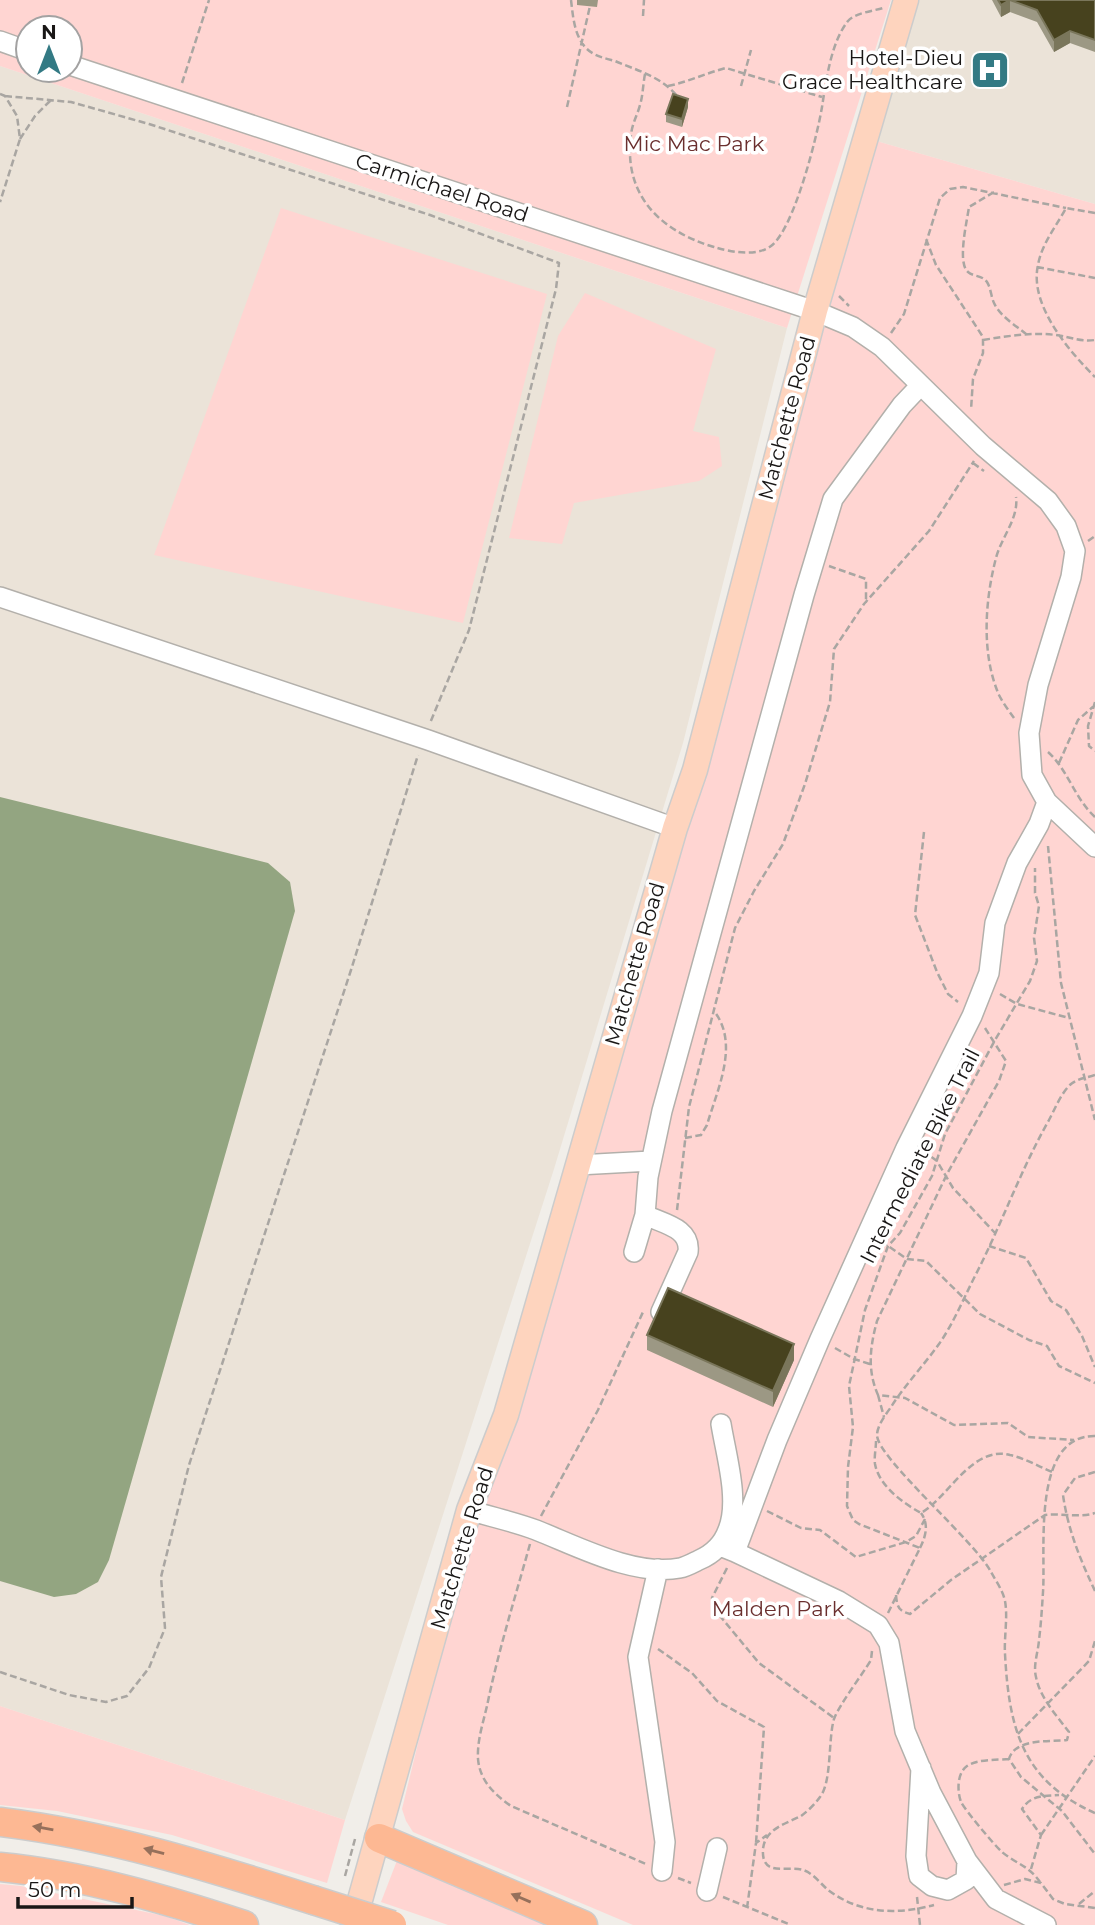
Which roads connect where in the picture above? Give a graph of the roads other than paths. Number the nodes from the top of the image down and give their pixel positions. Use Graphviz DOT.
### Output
graph roads {
  1 [pos="897,4"];
  2 [pos="84,70"];
  3 [pos="815,311"];
  4 [pos="920,386"];
  5 [pos="0,597"];
  6 [pos="1047,802"];
  7 [pos="675,828"];
  8 [pos="1095,847"];
  9 [pos="651,1161"];
  10 [pos="578,1165"];
  11 [pos="645,1215"];
  12 [pos="634,1252"];
  13 [pos="658,1325"];
  14 [pos="721,1424"];
  15 [pos="469,1510"];
  16 [pos="727,1549"];
  17 [pos="658,1569"];
  18 [pos="920,1768"];
  19 [pos="0,1822"];
  20 [pos="379,1838"];
  21 [pos="717,1849"];
  22 [pos="967,1861"];
  23 [pos="0,1867"];
  24 [pos="662,1871"];
  25 [pos="708,1891"];
  26 [pos="244,1925"];
  27 [pos="354,1925"];
  28 [pos="391,1925"];
  29 [pos="583,1925"];
  30 [pos="1046,1925"];
  1 -- 3 [label="main road, Matchette Road"];
  2 -- 3 [label="lane, Carmichael Road"];
  3 -- 4 [label="lane, Carmichael Road"];
  3 -- 7 [label="main road, Matchette Road"];
  4 -- 6 [label="lane, Carmichael Road"];
  4 -- 9 [label="lane"];
  5 -- 7 [label="lane"];
  6 -- 8 [label="lane"];
  6 -- 16 [label="lane"];
  7 -- 10 [label="main road, Matchette Road"];
  9 -- 10 [label="lane"];
  9 -- 11 [label="lane"];
  10 -- 15 [label="main road, Matchette Road"];
  11 -- 12 [label="lane"];
  11 -- 13 [label="lane"];
  14 -- 16 [label="lane"];
  15 -- 17 [label="lane"];
  15 -- 20 [label="main road, Matchette Road"];
  16 -- 17 [label="lane"];
  16 -- 18 [label="lane"];
  17 -- 24 [label="lane"];
  18 -- 22 [label="lane"];
  18 -- 22 [label="lane"];
  28 -- 19 [label="highway, one-way, bridge"];
  20 -- 27 [label="main road, Matchette Road"];
  29 -- 20 [label="highway, one-way"];
  21 -- 25 [label="lane"];
  22 -- 30 [label="lane"];
  23 -- 26 [label="highway"];
}
